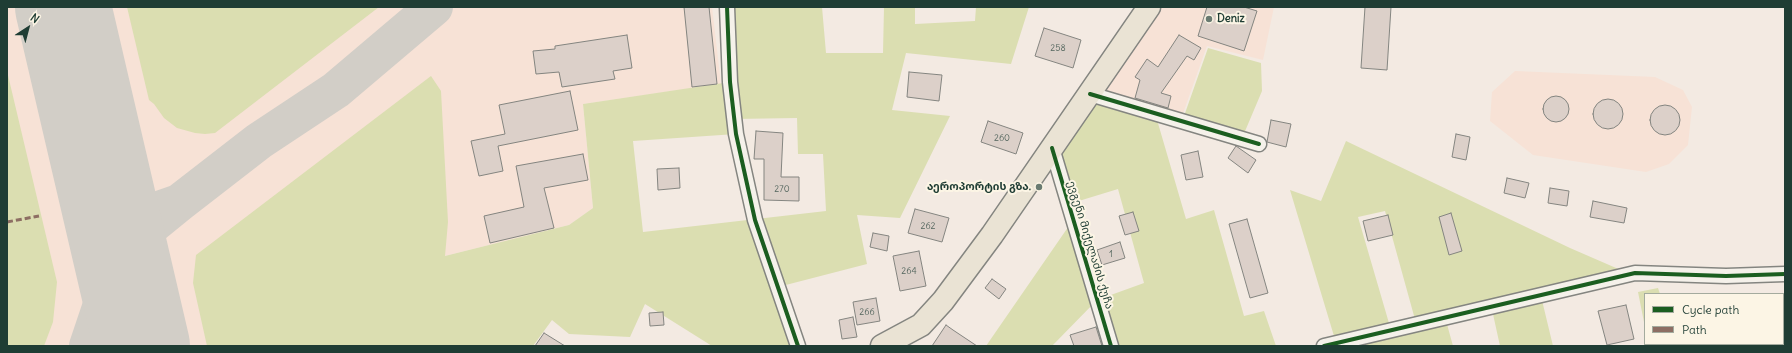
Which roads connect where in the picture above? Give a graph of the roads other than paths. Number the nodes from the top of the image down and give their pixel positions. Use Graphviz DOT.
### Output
graph roads {
  1 [pos="727,7"];
  2 [pos="1149,7"];
  3 [pos="1090,94"];
  4 [pos="1260,144"];
  5 [pos="1052,148"];
  6 [pos="1785,274"];
  7 [pos="798,346"];
  8 [pos="882,346"];
  9 [pos="1111,346"];
  10 [pos="1324,346"];
  1 -- 7 [label="street"];
  2 -- 3 [label="highway"];
  3 -- 4 [label="street"];
  3 -- 5 [label="highway"];
  5 -- 8 [label="highway"];
  5 -- 9 [label="street, ევგენი მიქელაძის ქუჩა"];
  6 -- 10 [label="street"];
}
